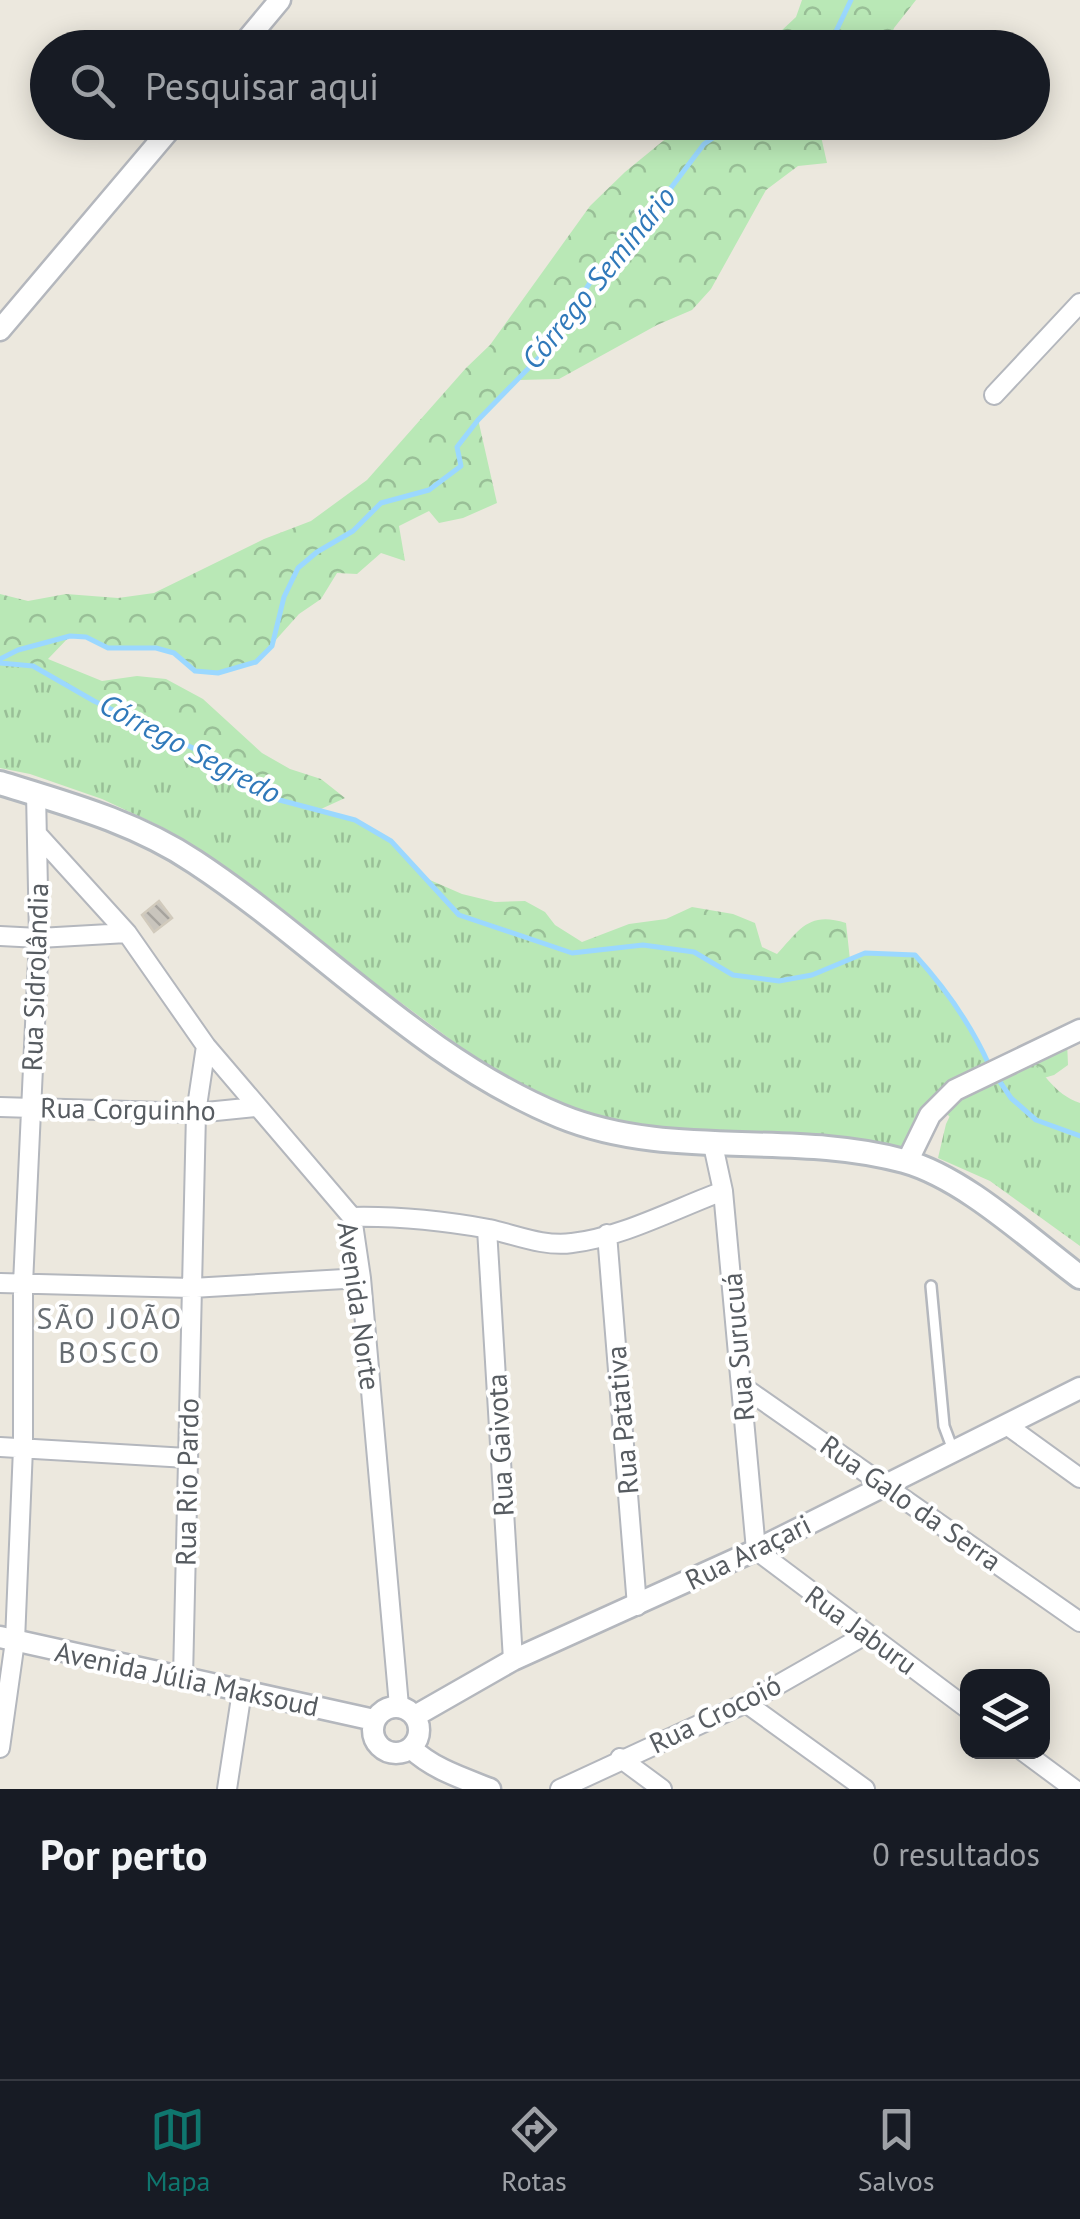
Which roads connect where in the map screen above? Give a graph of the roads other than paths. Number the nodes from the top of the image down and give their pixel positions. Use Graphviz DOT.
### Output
graph roads {
  1 [pos="280,0"];
  2 [pos="255,30"];
  3 [pos="161,140"];
  4 [pos="1080,303"];
  5 [pos="0,330"];
  6 [pos="994,394"];
  7 [pos="0,786"];
  8 [pos="32,792"];
  9 [pos="38,835"];
  10 [pos="127,934"];
  11 [pos="0,936"];
  12 [pos="39,938"];
  13 [pos="1080,1030"];
  14 [pos="206,1046"];
  15 [pos="0,1107"];
  16 [pos="256,1107"];
  17 [pos="31,1108"];
  18 [pos="196,1113"];
  19 [pos="712,1144"];
  20 [pos="907,1162"];
  21 [pos="724,1191"];
  22 [pos="352,1216"];
  23 [pos="488,1229"];
  24 [pos="606,1234"];
  25 [pos="1080,1277"];
  26 [pos="361,1278"];
  27 [pos="0,1283"];
  28 [pos="23,1284"];
  29 [pos="931,1286"];
  30 [pos="192,1288"];
  31 [pos="742,1386"];
  32 [pos="1080,1388"];
  33 [pos="1008,1426"];
  34 [pos="0,1448"];
  35 [pos="23,1448"];
  36 [pos="954,1451"];
  37 [pos="187,1458"];
  38 [pos="1080,1478"];
  39 [pos="885,1484"];
  40 [pos="756,1550"];
  41 [pos="637,1606"];
  42 [pos="1080,1622"];
  43 [pos="868,1634"];
  44 [pos="8,1639"];
  45 [pos="513,1660"];
  46 [pos="183,1678"];
  47 [pos="242,1692"];
  48 [pos="746,1703"];
  49 [pos="960,1703"];
  50 [pos="407,1711"];
  51 [pos="374,1720"];
  52 [pos="0,1748"];
  53 [pos="412,1748"];
  54 [pos="620,1758"];
  55 [pos="1033,1759"];
  56 [pos="227,1789"];
  57 [pos="490,1789"];
  58 [pos="560,1789"];
  59 [pos="662,1789"];
  60 [pos="866,1789"];
  61 [pos="1074,1789"];
  1 -- 2 [label="street"];
  3 -- 5 [label="street"];
  4 -- 6 [label="street"];
  7 -- 8 [label="main road"];
  8 -- 9 [label="street, Rua Sidrolândia"];
  8 -- 19 [label="main road"];
  9 -- 10 [label="street, Avenida Norte"];
  9 -- 12 [label="street, Rua Sidrolândia"];
  10 -- 12 [label="street"];
  10 -- 14 [label="street, Avenida Norte"];
  11 -- 12 [label="street"];
  12 -- 17 [label="street, Rua Sidrolândia"];
  13 -- 20 [label="street"];
  14 -- 16 [label="street, Avenida Norte"];
  14 -- 18 [label="street, Rua Rio Pardo"];
  15 -- 17 [label="street, Rua Corguinho"];
  16 -- 18 [label="street, Rua Corguinho"];
  16 -- 22 [label="street, Avenida Norte"];
  17 -- 18 [label="street, Rua Corguinho"];
  17 -- 28 [label="street, Rua Sidrolândia"];
  18 -- 30 [label="street, Rua Rio Pardo"];
  19 -- 20 [label="main road"];
  19 -- 21 [label="street, Rua Surucuá"];
  20 -- 25 [label="main road"];
  21 -- 24 [label="street"];
  21 -- 31 [label="street, Rua Surucuá"];
  22 -- 23 [label="street"];
  22 -- 26 [label="street, Avenida Norte"];
  23 -- 24 [label="street"];
  23 -- 45 [label="street, Rua Gaivota"];
  24 -- 41 [label="street, Rua Patativa"];
  26 -- 30 [label="street"];
  26 -- 50 [label="street, Avenida Norte"];
  27 -- 28 [label="street"];
  28 -- 30 [label="street"];
  28 -- 35 [label="street, Rua Sidrolândia"];
  29 -- 36 [label="lane"];
  30 -- 37 [label="street, Rua Rio Pardo"];
  31 -- 39 [label="street, Rua Galo da Serra"];
  31 -- 40 [label="street, Rua Surucuá"];
  32 -- 33 [label="street, Rua Araçari"];
  33 -- 36 [label="street, Rua Araçari"];
  33 -- 38 [label="street"];
  34 -- 35 [label="street"];
  35 -- 37 [label="street"];
  35 -- 44 [label="street, Rua Sidrolândia"];
  36 -- 39 [label="street, Rua Araçari"];
  37 -- 46 [label="street, Rua Rio Pardo"];
  39 -- 40 [label="street, Rua Araçari"];
  39 -- 42 [label="street, Rua Galo da Serra"];
  40 -- 41 [label="street, Rua Araçari"];
  40 -- 43 [label="street, Rua Jaburu"];
  41 -- 45 [label="street, Rua Araçari"];
  43 -- 48 [label="street, Rua Crocoió"];
  43 -- 49 [label="street, Rua Jaburu"];
  44 -- 46 [label="street, Avenida Júlia Maksoud"];
  44 -- 52 [label="street, Rua Sidrolândia"];
  45 -- 50 [label="street, Rua Araçari"];
  46 -- 47 [label="street, Avenida Júlia Maksoud"];
  47 -- 51 [label="street, Avenida Júlia Maksoud"];
  47 -- 56 [label="street"];
  48 -- 54 [label="street, Rua Crocoió"];
  48 -- 60 [label="street"];
  50 -- 51 [label="street"];
  50 -- 53 [label="street"];
  51 -- 53 [label="street"];
  53 -- 57 [label="street"];
  54 -- 58 [label="street, Rua Crocoió"];
  54 -- 59 [label="street"];
  55 -- 61 [label="street"];
}
